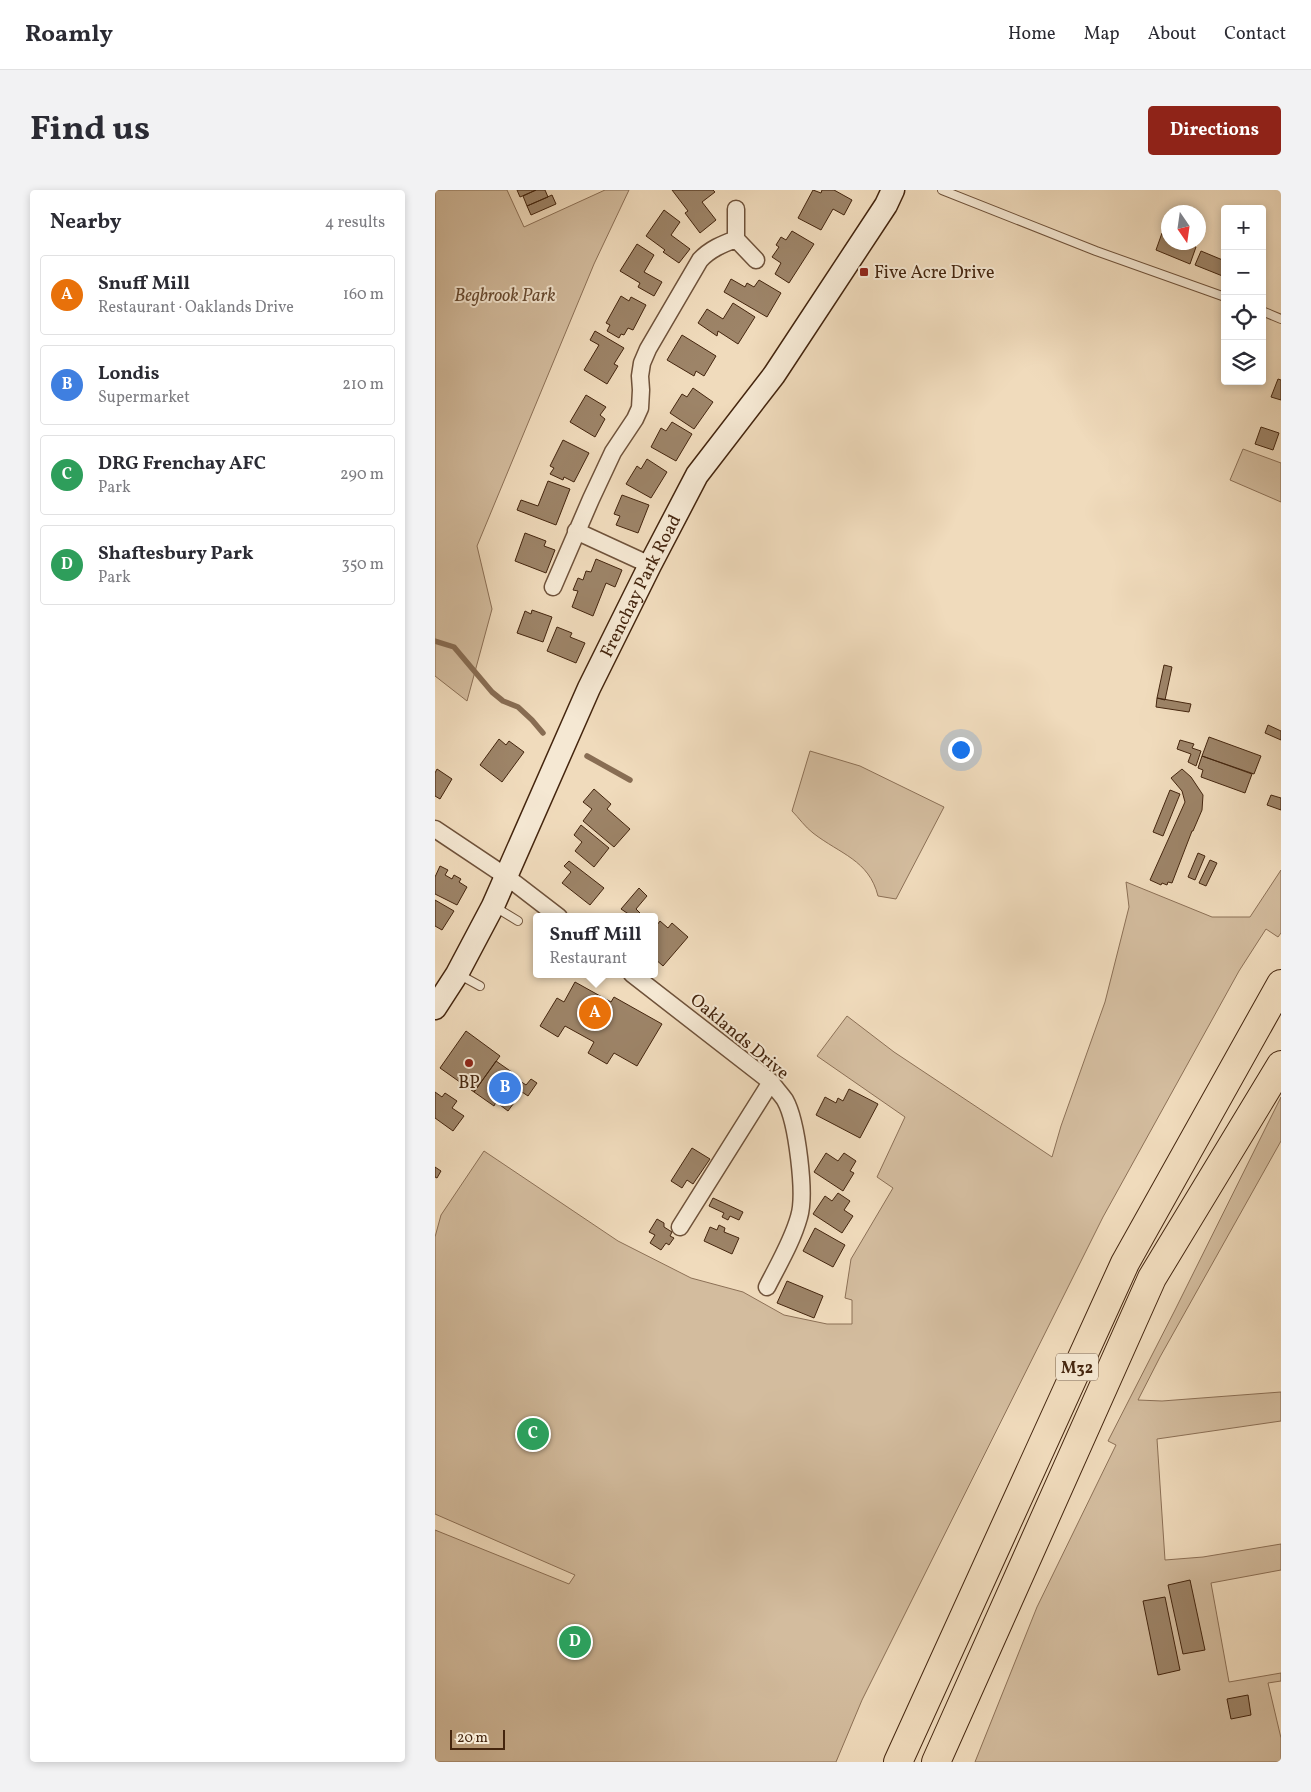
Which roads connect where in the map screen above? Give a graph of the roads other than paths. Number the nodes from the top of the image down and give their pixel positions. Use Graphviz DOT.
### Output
graph roads {
  1 [pos="893,190"];
  2 [pos="942,190"];
  3 [pos="737,209"];
  4 [pos="736,239"];
  5 [pos="756,260"];
  6 [pos="1221,296"];
  7 [pos="1266,313"];
  8 [pos="1281,319"];
  9 [pos="576,531"];
  10 [pos="650,565"];
  11 [pos="553,587"];
  12 [pos="435,829"];
  13 [pos="507,876"];
  14 [pos="493,906"];
  15 [pos="554,913"];
  16 [pos="519,921"];
  17 [pos="457,974"];
  18 [pos="637,978"];
  19 [pos="1281,984"];
  20 [pos="480,986"];
  21 [pos="435,1008"];
  22 [pos="1281,1065"];
  23 [pos="771,1082"];
  24 [pos="680,1227"];
  25 [pos="767,1287"];
  26 [pos="898,1762"];
  27 [pos="936,1762"];
  1 -- 10 [label="main road, Frenchay Park Road"];
  2 -- 6 [label="lane"];
  3 -- 4 [label="street"];
  4 -- 5 [label="street"];
  4 -- 9 [label="street"];
  7 -- 8 [label="lane"];
  9 -- 10 [label="street"];
  9 -- 11 [label="street"];
  10 -- 13 [label="main road, Frenchay Park Road"];
  12 -- 13 [label="street"];
  13 -- 14 [label="main road, Frenchay Park Road"];
  13 -- 15 [label="street"];
  14 -- 16 [label="lane"];
  14 -- 17 [label="main road, Frenchay Park Road"];
  17 -- 20 [label="lane"];
  17 -- 21 [label="main road, Frenchay Park Road"];
  18 -- 23 [label="street, Oaklands Drive"];
  19 -- 26 [label="highway, M32"];
  22 -- 27 [label="highway, M32"];
  23 -- 24 [label="street"];
  23 -- 25 [label="street, Oaklands Drive"];
}
